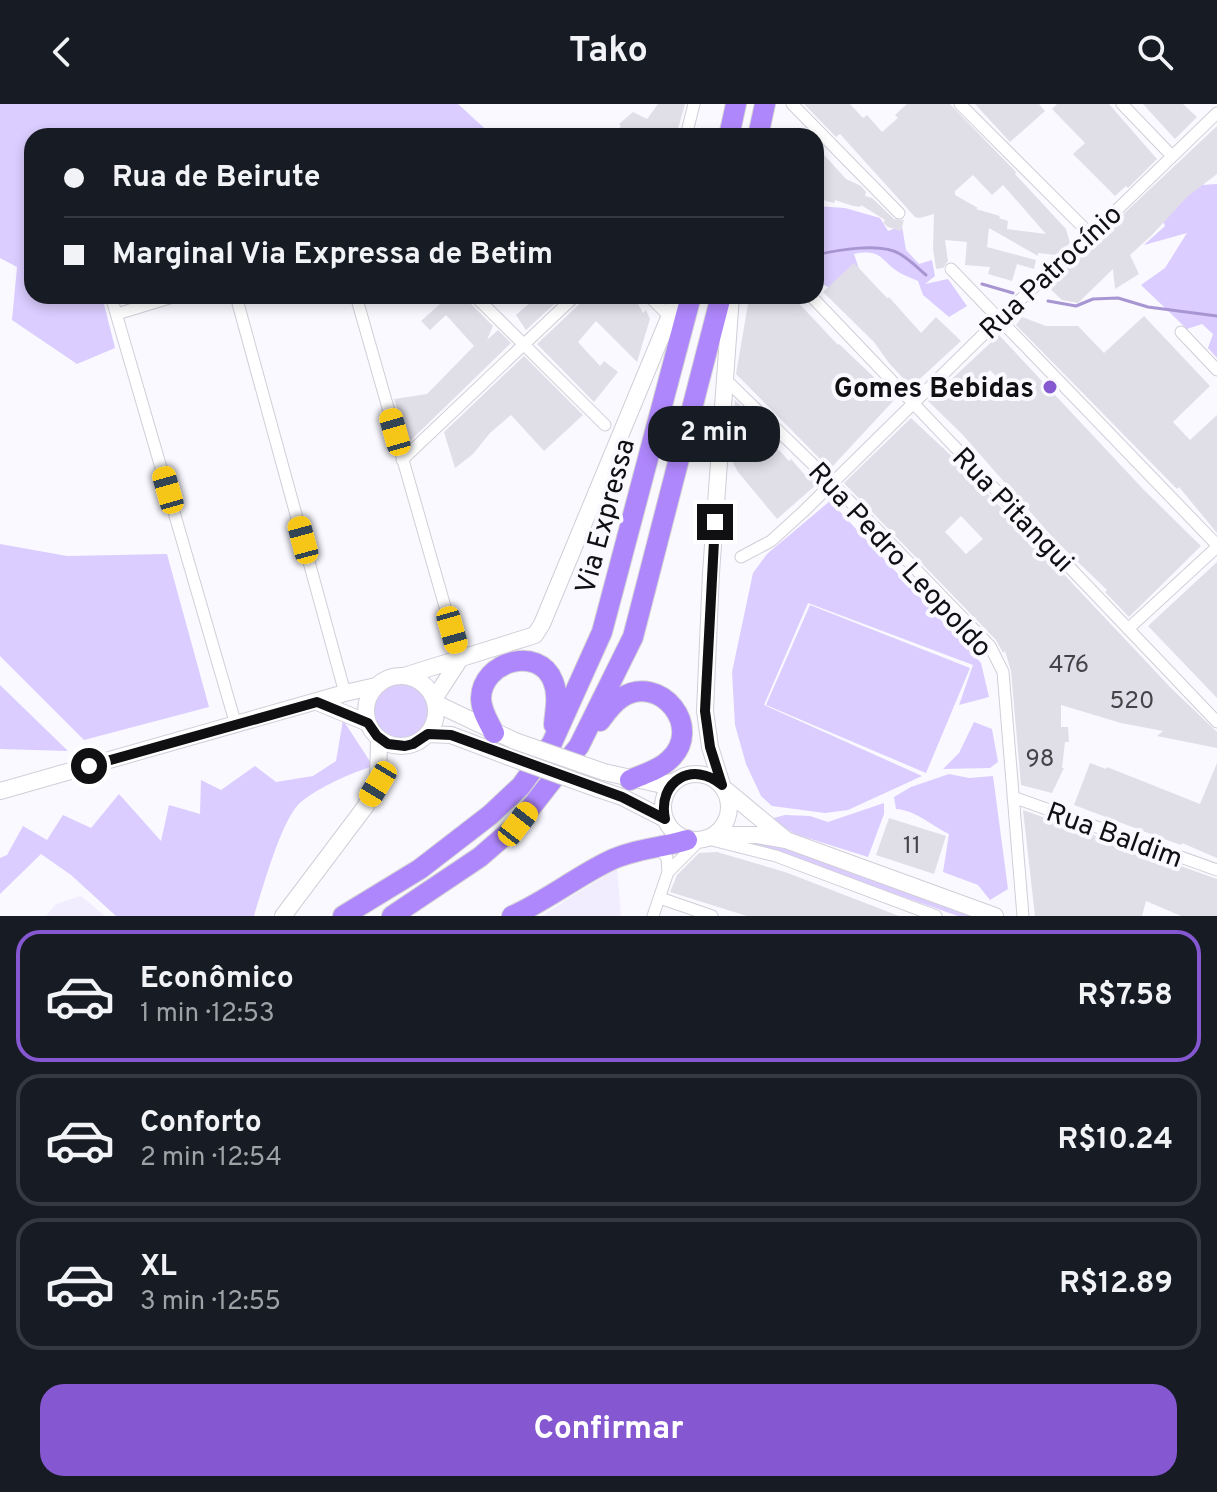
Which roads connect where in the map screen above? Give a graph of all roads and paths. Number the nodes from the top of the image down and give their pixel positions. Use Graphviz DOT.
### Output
graph roads {
  1 [pos="694,104"];
  2 [pos="736,104"];
  3 [pos="765,104"];
  4 [pos="792,104"];
  5 [pos="960,104"];
  6 [pos="1122,104"];
  7 [pos="1217,113"];
  8 [pos="688,128"];
  9 [pos="731,128"];
  10 [pos="760,128"];
  11 [pos="816,128"];
  12 [pos="824,137"];
  13 [pos="1171,155"];
  14 [pos="899,213"];
  15 [pos="1091,235"];
  16 [pos="951,269"];
  17 [pos="114,304"];
  18 [pos="150,304"];
  19 [pos="238,304"];
  20 [pos="358,304"];
  21 [pos="483,304"];
  22 [pos="566,304"];
  23 [pos="657,304"];
  24 [pos="674,304"];
  25 [pos="689,304"];
  26 [pos="719,304"];
  27 [pos="730,304"];
  28 [pos="819,304"];
  29 [pos="117,314"];
  30 [pos="669,316"];
  31 [pos="999,319"];
  32 [pos="1181,332"];
  33 [pos="523,344"];
  34 [pos="1217,370"];
  35 [pos="723,377"];
  36 [pos="914,404"];
  37 [pos="605,425"];
  38 [pos="402,460"];
  39 [pos="832,483"];
  40 [pos="1217,546"];
  41 [pos="741,557"];
  42 [pos="1128,629"];
  43 [pos="460,659"];
  44 [pos="404,676"];
  45 [pos="376,686"];
  46 [pos="345,693"];
  47 [pos="435,701"];
  48 [pos="317,702"];
  49 [pos="1217,722"];
  50 [pos="368,723"];
  51 [pos="236,725"];
  52 [pos="494,733"];
  53 [pos="428,734"];
  54 [pos="379,739"];
  55 [pos="552,743"];
  56 [pos="579,746"];
  57 [pos="512,749"];
  58 [pos="630,780"];
  59 [pos="674,782"];
  60 [pos="724,788"];
  61 [pos="0,791"];
  62 [pos="1013,797"];
  63 [pos="665,819"];
  64 [pos="703,839"];
  65 [pos="786,840"];
  66 [pos="659,848"];
  67 [pos="1217,870"];
  68 [pos="668,872"];
  69 [pos="660,898"];
  70 [pos="918,913"];
  71 [pos="283,916"];
  72 [pos="343,916"];
  73 [pos="392,916"];
  74 [pos="512,916"];
  75 [pos="653,916"];
  76 [pos="712,916"];
  77 [pos="936,916"];
  78 [pos="995,916"];
  79 [pos="1023,916"];
  1 -- 8 [label="street"];
  2 -- 9 [label="highway"];
  3 -- 10 [label="highway"];
  4 -- 11 [label="street"];
  5 -- 15 [label="street"];
  6 -- 13 [label="street"];
  7 -- 13 [label="street, Rua Patrocínio"];
  12 -- 14 [label="street"];
  13 -- 15 [label="street, Rua Patrocínio"];
  15 -- 31 [label="street, Rua Patrocínio"];
  16 -- 31 [label="street"];
  17 -- 29 [label="street"];
  18 -- 29 [label="street"];
  19 -- 46 [label="street"];
  20 -- 38 [label="street"];
  21 -- 33 [label="street"];
  22 -- 33 [label="street"];
  23 -- 30 [label="street"];
  24 -- 30 [label="street"];
  25 -- 55 [label="highway, Via Expressa"];
  26 -- 56 [label="highway"];
  27 -- 35 [label="street"];
  28 -- 36 [label="street, Rua Pitangui"];
  29 -- 51 [label="street"];
  30 -- 43 [label="street"];
  31 -- 36 [label="street, Rua Patrocínio"];
  31 -- 40 [label="street"];
  32 -- 34 [label="street"];
  33 -- 37 [label="street"];
  33 -- 38 [label="street"];
  35 -- 39 [label="street, Rua Pedro Leopoldo"];
  35 -- 60 [label="street"];
  36 -- 39 [label="street, Rua Patrocínio"];
  36 -- 42 [label="street, Rua Pitangui"];
  38 -- 43 [label="street"];
  39 -- 41 [label="street, Rua Patrocínio"];
  39 -- 62 [label="street, Rua Pedro Leopoldo"];
  40 -- 42 [label="street"];
  42 -- 49 [label="street, Rua Pitangui"];
  43 -- 44 [label="street"];
  43 -- 47 [label="street"];
  44 -- 45 [label="street"];
  44 -- 47 [label="street"];
  45 -- 46 [label="street"];
  45 -- 50 [label="street"];
  46 -- 48 [label="street"];
  47 -- 52 [label="street"];
  47 -- 53 [label="street"];
  48 -- 50 [label="street"];
  48 -- 51 [label="street"];
  50 -- 54 [label="street"];
  51 -- 61 [label="street"];
  52 -- 55 [label="highway"];
  52 -- 57 [label="street"];
  53 -- 54 [label="street"];
  53 -- 57 [label="street"];
  54 -- 71 [label="street"];
  55 -- 72 [label="highway, Via Expressa"];
  56 -- 58 [label="highway"];
  56 -- 73 [label="highway"];
  57 -- 58 [label="street, bridge"];
  57 -- 63 [label="street, bridge"];
  58 -- 59 [label="street"];
  59 -- 60 [label="street"];
  59 -- 63 [label="street"];
  60 -- 64 [label="street"];
  60 -- 65 [label="street"];
  62 -- 67 [label="street, Rua Baldim"];
  62 -- 79 [label="street, Rua Pedro Leopoldo"];
  63 -- 64 [label="street"];
  64 -- 65 [label="street"];
  64 -- 66 [label="highway"];
  64 -- 68 [label="street"];
  64 -- 70 [label="street"];
  65 -- 78 [label="street"];
  66 -- 68 [label="street"];
  66 -- 74 [label="highway"];
  68 -- 69 [label="street"];
  69 -- 75 [label="street"];
  69 -- 76 [label="street"];
  70 -- 77 [label="street"];
}
